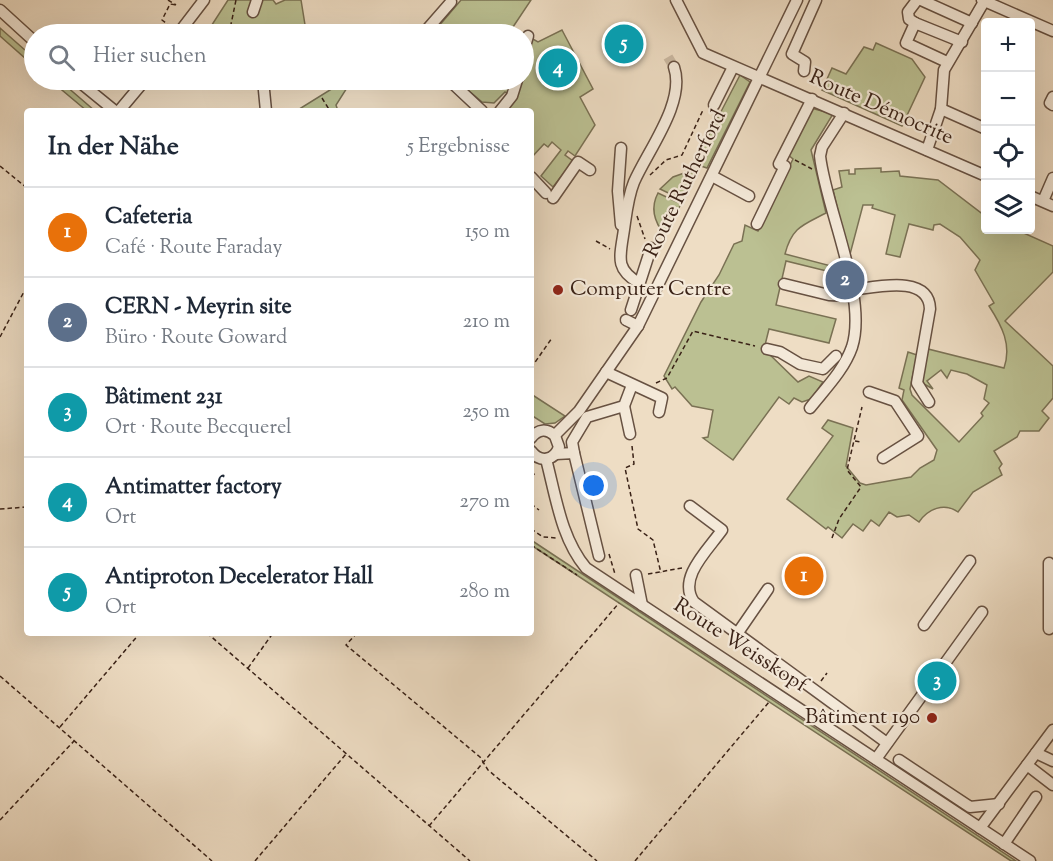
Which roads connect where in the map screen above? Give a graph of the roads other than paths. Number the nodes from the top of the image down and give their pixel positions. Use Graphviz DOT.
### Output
graph roads {
  1 [pos="204,0"];
  2 [pos="257,0"];
  3 [pos="676,0"];
  4 [pos="797,0"];
  5 [pos="816,0"];
  6 [pos="919,0"];
  7 [pos="984,0"];
  8 [pos="451,2"];
  9 [pos="0,10"];
  10 [pos="254,12"];
  11 [pos="915,23"];
  12 [pos="972,23"];
  13 [pos="186,24"];
  14 [pos="432,24"];
  15 [pos="1053,31"];
  16 [pos="24,32"];
  17 [pos="962,42"];
  18 [pos="947,62"];
  19 [pos="674,67"];
  20 [pos="733,68"];
  21 [pos="804,71"];
  22 [pos="760,77"];
  23 [pos="90,90"];
  24 [pos="135,90"];
  25 [pos="264,90"];
  26 [pos="460,90"];
  27 [pos="514,90"];
  28 [pos="1053,97"];
  29 [pos="812,99"];
  30 [pos="714,105"];
  31 [pos="1053,105"];
  32 [pos="113,108"];
  33 [pos="120,108"];
  34 [pos="266,108"];
  35 [pos="479,108"];
  36 [pos="502,108"];
  37 [pos="941,109"];
  38 [pos="844,112"];
  39 [pos="981,127"];
  40 [pos="621,148"];
  41 [pos="927,150"];
  42 [pos="590,170"];
  43 [pos="981,174"];
  44 [pos="712,176"];
  45 [pos="1053,178"];
  46 [pos="534,180"];
  47 [pos="749,196"];
  48 [pos="1048,204"];
  49 [pos="757,224"];
  50 [pos="623,234"];
  51 [pos="651,248"];
  52 [pos="639,283"];
  53 [pos="784,284"];
  54 [pos="851,293"];
  55 [pos="638,326"];
  56 [pos="762,348"];
  57 [pos="836,356"];
  58 [pos="606,372"];
  59 [pos="636,387"];
  60 [pos="869,392"];
  61 [pos="929,402"];
  62 [pos="624,406"];
  63 [pos="810,408"];
  64 [pos="659,412"];
  65 [pos="534,433"];
  66 [pos="630,434"];
  67 [pos="555,435"];
  68 [pos="574,453"];
  69 [pos="534,454"];
  70 [pos="551,456"];
  71 [pos="883,458"];
  72 [pos="690,506"];
  73 [pos="605,555"];
  74 [pos="970,561"];
  75 [pos="1048,563"];
  76 [pos="636,576"];
  77 [pos="768,589"];
  78 [pos="642,604"];
  79 [pos="982,612"];
  80 [pos="924,625"];
  81 [pos="1049,629"];
  82 [pos="737,634"];
  83 [pos="841,711"];
  84 [pos="829,727"];
  85 [pos="1053,730"];
  86 [pos="887,743"];
  87 [pos="1036,753"];
  88 [pos="876,759"];
  89 [pos="899,760"];
  90 [pos="1053,761"];
  91 [pos="1027,765"];
  92 [pos="1053,785"];
  93 [pos="1036,797"];
  94 [pos="999,804"];
  95 [pos="980,828"];
  96 [pos="1004,844"];
  97 [pos="1030,861"];
  1 -- 13 [label="street"];
  2 -- 10 [label="street"];
  3 -- 20 [label="street, Route Démocrite"];
  4 -- 22 [label="street, Route Rutherford"];
  5 -- 21 [label="street"];
  6 -- 11 [label="street"];
  6 -- 12 [label="street"];
  7 -- 12 [label="street"];
  7 -- 15 [label="street"];
  8 -- 14 [label="street"];
  9 -- 16 [label="street"];
  11 -- 17 [label="street"];
  11 -- 18 [label="street"];
  12 -- 17 [label="street"];
  17 -- 18 [label="street"];
  18 -- 37 [label="street"];
  19 -- 50 [label="street"];
  20 -- 22 [label="street, Route Démocrite"];
  20 -- 30 [label="street"];
  22 -- 29 [label="street, Route Démocrite"];
  22 -- 44 [label="street, Route Rutherford"];
  23 -- 32 [label="street"];
  24 -- 33 [label="street"];
  25 -- 34 [label="street"];
  26 -- 35 [label="street"];
  27 -- 36 [label="street"];
  28 -- 31 [label="street"];
  29 -- 38 [label="street, Route Démocrite"];
  29 -- 49 [label="street"];
  37 -- 39 [label="street"];
  37 -- 41 [label="street"];
  38 -- 41 [label="street, Route Démocrite"];
  38 -- 54 [label="street"];
  40 -- 50 [label="street"];
  41 -- 43 [label="street, Route Démocrite"];
  42 -- 46 [label="street"];
  44 -- 47 [label="street"];
  44 -- 55 [label="street, Route Rutherford"];
  45 -- 48 [label="street"];
  50 -- 52 [label="street"];
  51 -- 52 [label="street"];
  52 -- 55 [label="street"];
  53 -- 54 [label="street"];
  54 -- 61 [label="street"];
  54 -- 63 [label="street"];
  55 -- 58 [label="street, Route Rutherford"];
  56 -- 57 [label="street"];
  58 -- 59 [label="street"];
  58 -- 67 [label="street, Route Rutherford"];
  59 -- 62 [label="street"];
  59 -- 64 [label="street"];
  60 -- 71 [label="street"];
  62 -- 66 [label="street"];
  62 -- 68 [label="street"];
  65 -- 67 [label="street"];
  67 -- 70 [label="street, Route Weisskopf"];
  68 -- 70 [label="street"];
  68 -- 73 [label="street"];
  69 -- 70 [label="street"];
  70 -- 78 [label="street, Route Weisskopf"];
  72 -- 82 [label="street"];
  74 -- 80 [label="street"];
  75 -- 81 [label="street"];
  76 -- 78 [label="street"];
  77 -- 82 [label="street"];
  78 -- 84 [label="street, Route Weisskopf"];
  79 -- 86 [label="street"];
  82 -- 83 [label="street"];
  83 -- 84 [label="street"];
  83 -- 86 [label="street"];
  84 -- 88 [label="street, Route Weisskopf"];
  85 -- 87 [label="street"];
  86 -- 88 [label="street"];
  87 -- 90 [label="street"];
  87 -- 91 [label="street"];
  88 -- 95 [label="street, Route Weisskopf"];
  89 -- 94 [label="street"];
  91 -- 92 [label="street"];
  91 -- 94 [label="street"];
  93 -- 96 [label="street"];
  94 -- 95 [label="street"];
  95 -- 96 [label="street, Route Weisskopf"];
  96 -- 97 [label="street, Route Weisskopf"];
}
